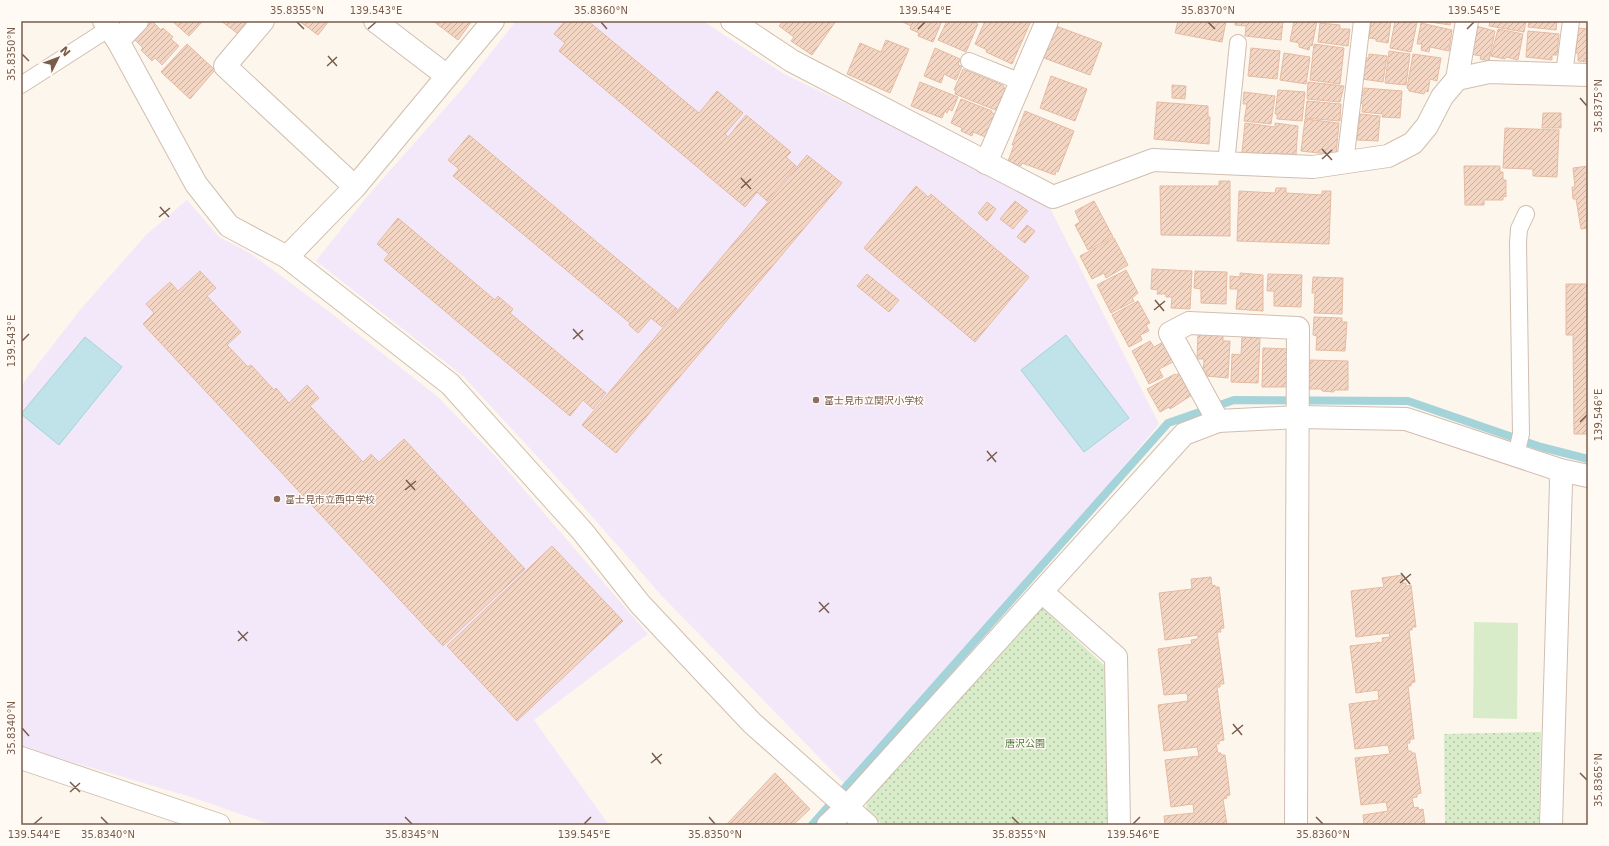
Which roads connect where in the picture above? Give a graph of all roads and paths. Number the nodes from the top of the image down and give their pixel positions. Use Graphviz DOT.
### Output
graph roads {
  1 [pos="137,21"];
  2 [pos="263,21"];
  3 [pos="375,21"];
  4 [pos="493,21"];
  5 [pos="732,21"];
  6 [pos="1047,21"];
  7 [pos="1362,21"];
  8 [pos="1467,21"];
  9 [pos="1571,21"];
  10 [pos="110,30"];
  11 [pos="1238,43"];
  12 [pos="969,61"];
  13 [pos="1564,74"];
  14 [pos="1588,75"];
  15 [pos="447,76"];
  16 [pos="1457,79"];
  17 [pos="1020,82"];
  18 [pos="21,85"];
  19 [pos="986,162"];
  20 [pos="1345,163"];
  21 [pos="1226,164"];
  22 [pos="355,186"];
  23 [pos="1526,214"];
  24 [pos="287,258"];
  25 [pos="1299,407"];
  26 [pos="1218,420"];
  27 [pos="1518,446"];
  28 [pos="1560,470"];
  29 [pos="1588,476"];
  30 [pos="1042,592"];
  31 [pos="21,758"];
  32 [pos="847,806"];
  33 [pos="219,825"];
  34 [pos="828,825"];
  35 [pos="867,825"];
  36 [pos="1119,825"];
  37 [pos="1296,825"];
  38 [pos="1551,825"];
  1 -- 10 [label="street"];
  2 -- 22 [label="street"];
  3 -- 15 [label="street"];
  4 -- 15 [label="street"];
  5 -- 19 [label="street"];
  6 -- 17 [label="street"];
  7 -- 20 [label="lane"];
  8 -- 16 [label="street"];
  9 -- 13 [label="lane"];
  10 -- 18 [label="lane"];
  10 -- 24 [label="street"];
  11 -- 21 [label="lane"];
  12 -- 17 [label="lane"];
  13 -- 14 [label="street"];
  13 -- 16 [label="street"];
  15 -- 22 [label="street"];
  16 -- 20 [label="street"];
  17 -- 19 [label="street"];
  19 -- 21 [label="street"];
  20 -- 21 [label="street"];
  22 -- 24 [label="street"];
  23 -- 27 [label="lane"];
  24 -- 32 [label="street"];
  25 -- 26 [label="street"];
  25 -- 26 [label="street"];
  25 -- 27 [label="street"];
  25 -- 37 [label="street"];
  26 -- 30 [label="street"];
  27 -- 28 [label="street"];
  28 -- 29 [label="street"];
  28 -- 38 [label="street"];
  30 -- 32 [label="street"];
  30 -- 36 [label="street"];
  31 -- 33 [label="street"];
  32 -- 34 [label="street"];
  32 -- 35 [label="street"];
}
